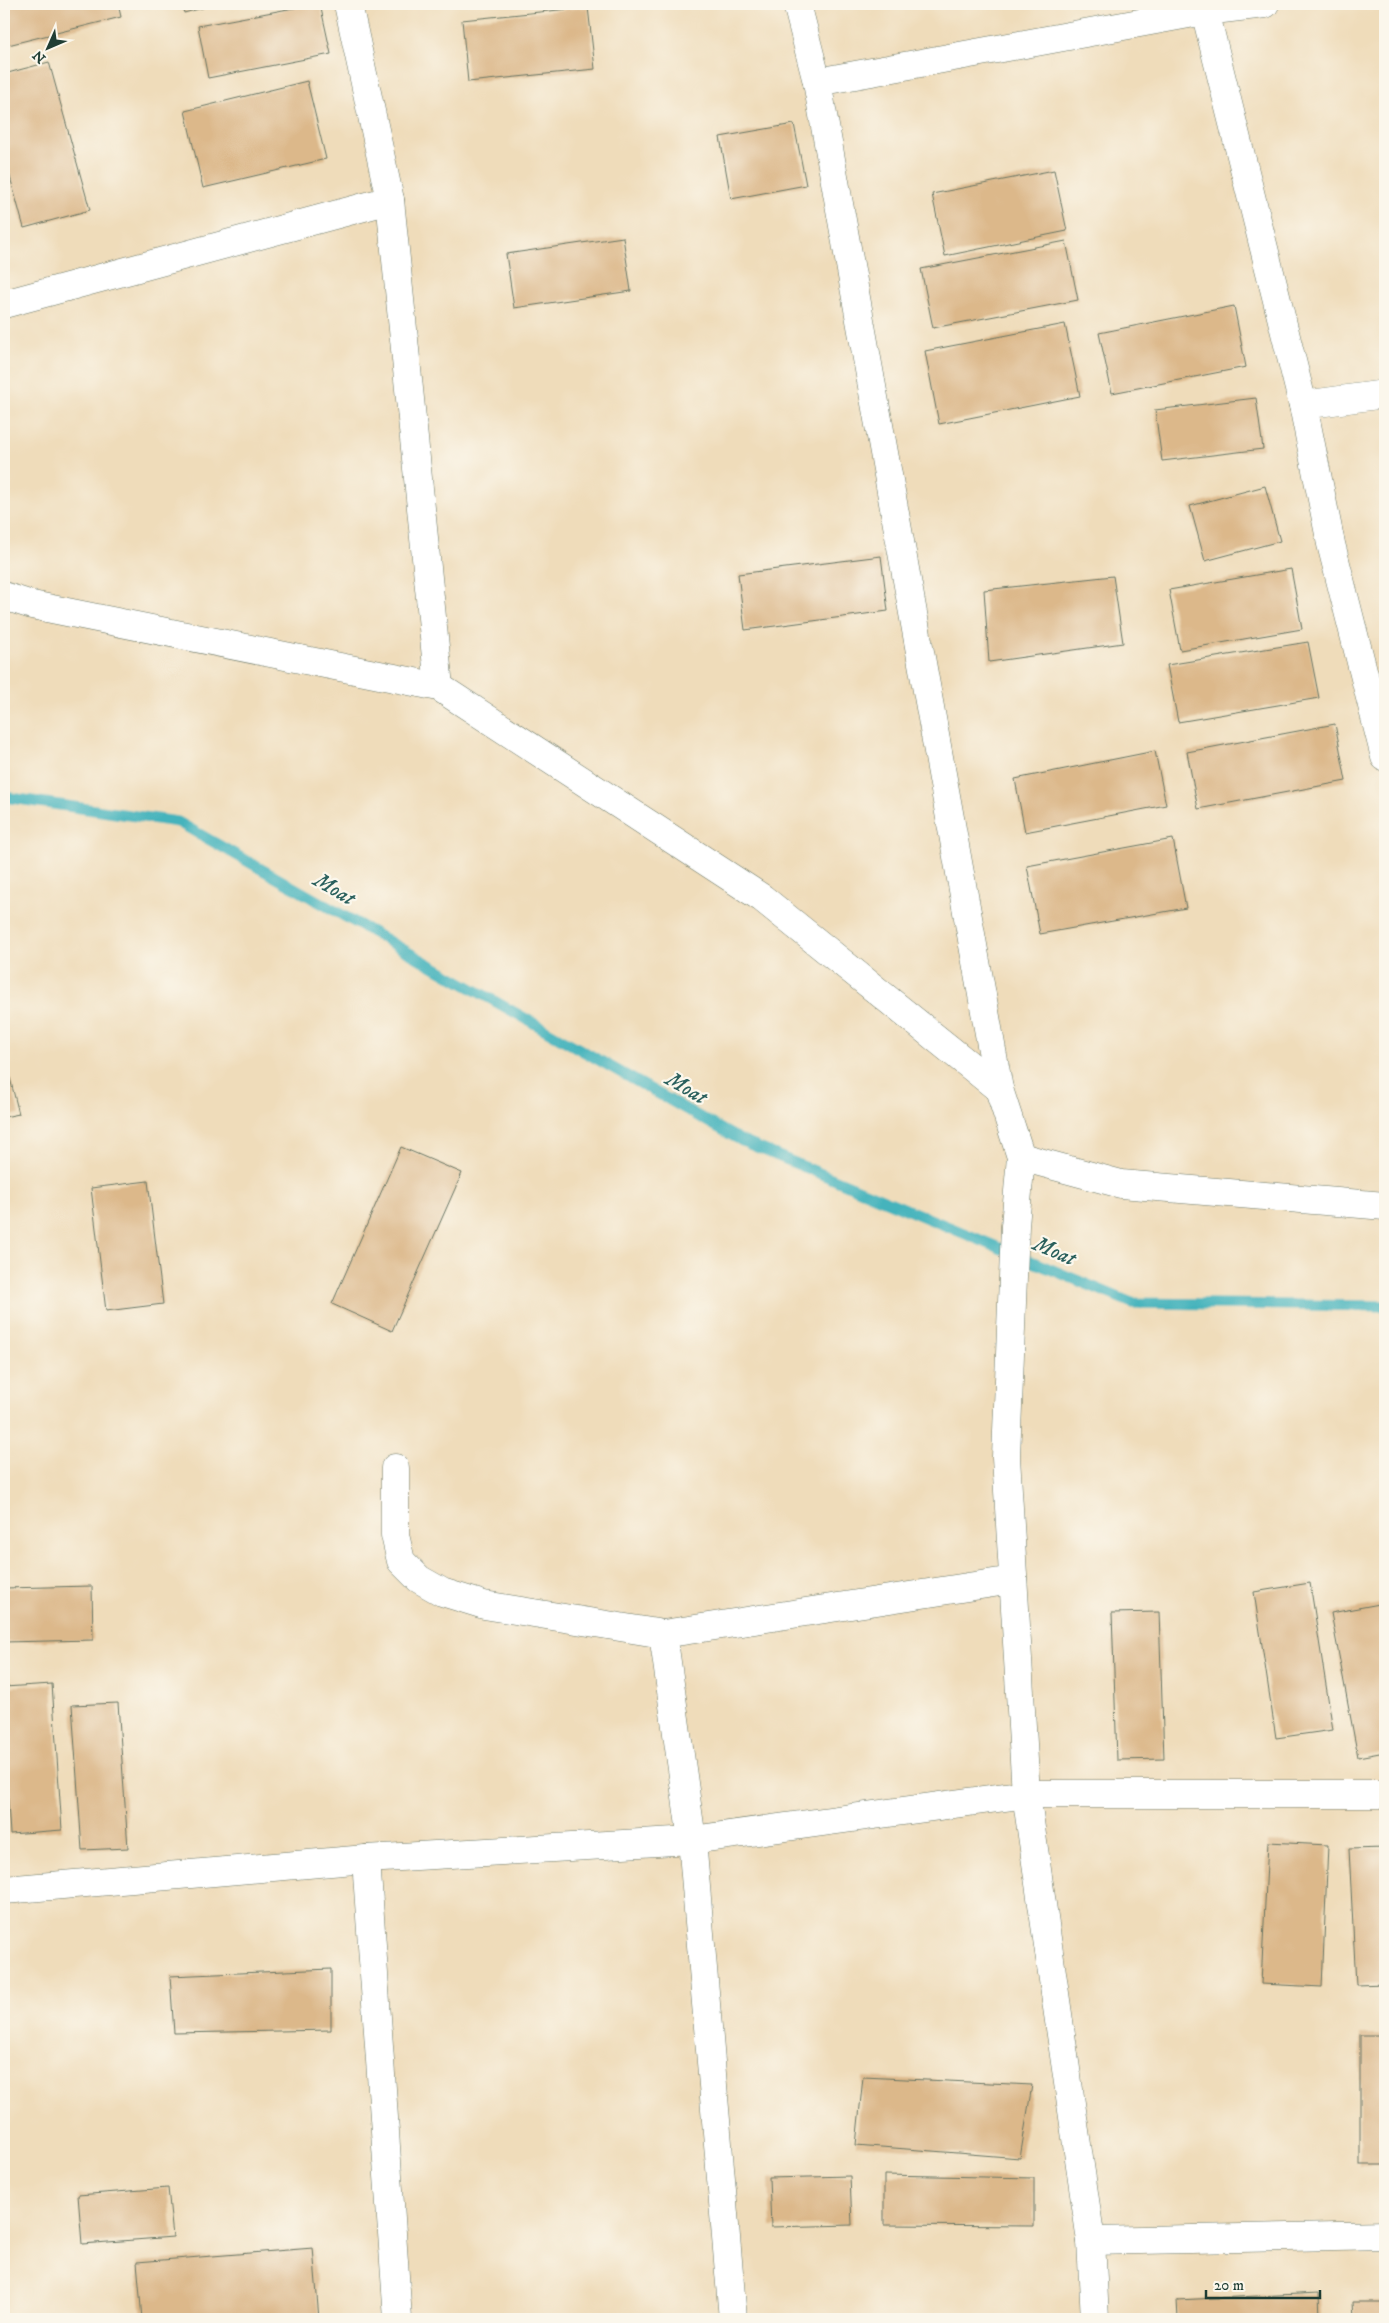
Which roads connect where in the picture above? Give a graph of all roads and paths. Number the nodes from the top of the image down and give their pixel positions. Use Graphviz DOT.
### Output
graph roads {
  1 [pos="348,4"];
  2 [pos="797,4"];
  3 [pos="1265,4"];
  4 [pos="1205,11"];
  5 [pos="817,82"];
  6 [pos="390,200"];
  7 [pos="5,301"];
  8 [pos="1385,394"];
  9 [pos="1303,404"];
  10 [pos="4,596"];
  11 [pos="439,687"];
  12 [pos="1385,757"];
  13 [pos="999,1089"];
  14 [pos="1020,1156"];
  15 [pos="1385,1206"];
  16 [pos="395,1468"];
  17 [pos="1014,1580"];
  18 [pos="663,1634"];
  19 [pos="1026,1794"];
  20 [pos="1385,1794"];
  21 [pos="692,1840"];
  22 [pos="366,1859"];
  23 [pos="4,1890"];
  24 [pos="1385,2235"];
  25 [pos="1091,2241"];
  26 [pos="398,2319"];
  27 [pos="733,2319"];
  28 [pos="1095,2319"];
  1 -- 6 [label="street"];
  2 -- 5 [label="street"];
  3 -- 4 [label="street"];
  4 -- 5 [label="street"];
  4 -- 9 [label="street"];
  5 -- 13 [label="street"];
  6 -- 7 [label="street"];
  6 -- 11 [label="street"];
  8 -- 9 [label="street"];
  9 -- 12 [label="street"];
  10 -- 11 [label="street"];
  11 -- 13 [label="street"];
  13 -- 14 [label="street"];
  14 -- 15 [label="street"];
  14 -- 17 [label="street"];
  16 -- 18 [label="street"];
  17 -- 18 [label="street"];
  17 -- 19 [label="street"];
  18 -- 21 [label="street"];
  19 -- 20 [label="street"];
  19 -- 21 [label="street"];
  19 -- 25 [label="street"];
  21 -- 22 [label="street"];
  21 -- 27 [label="street"];
  22 -- 23 [label="street"];
  22 -- 26 [label="street"];
  24 -- 25 [label="street"];
  25 -- 28 [label="street"];
}
